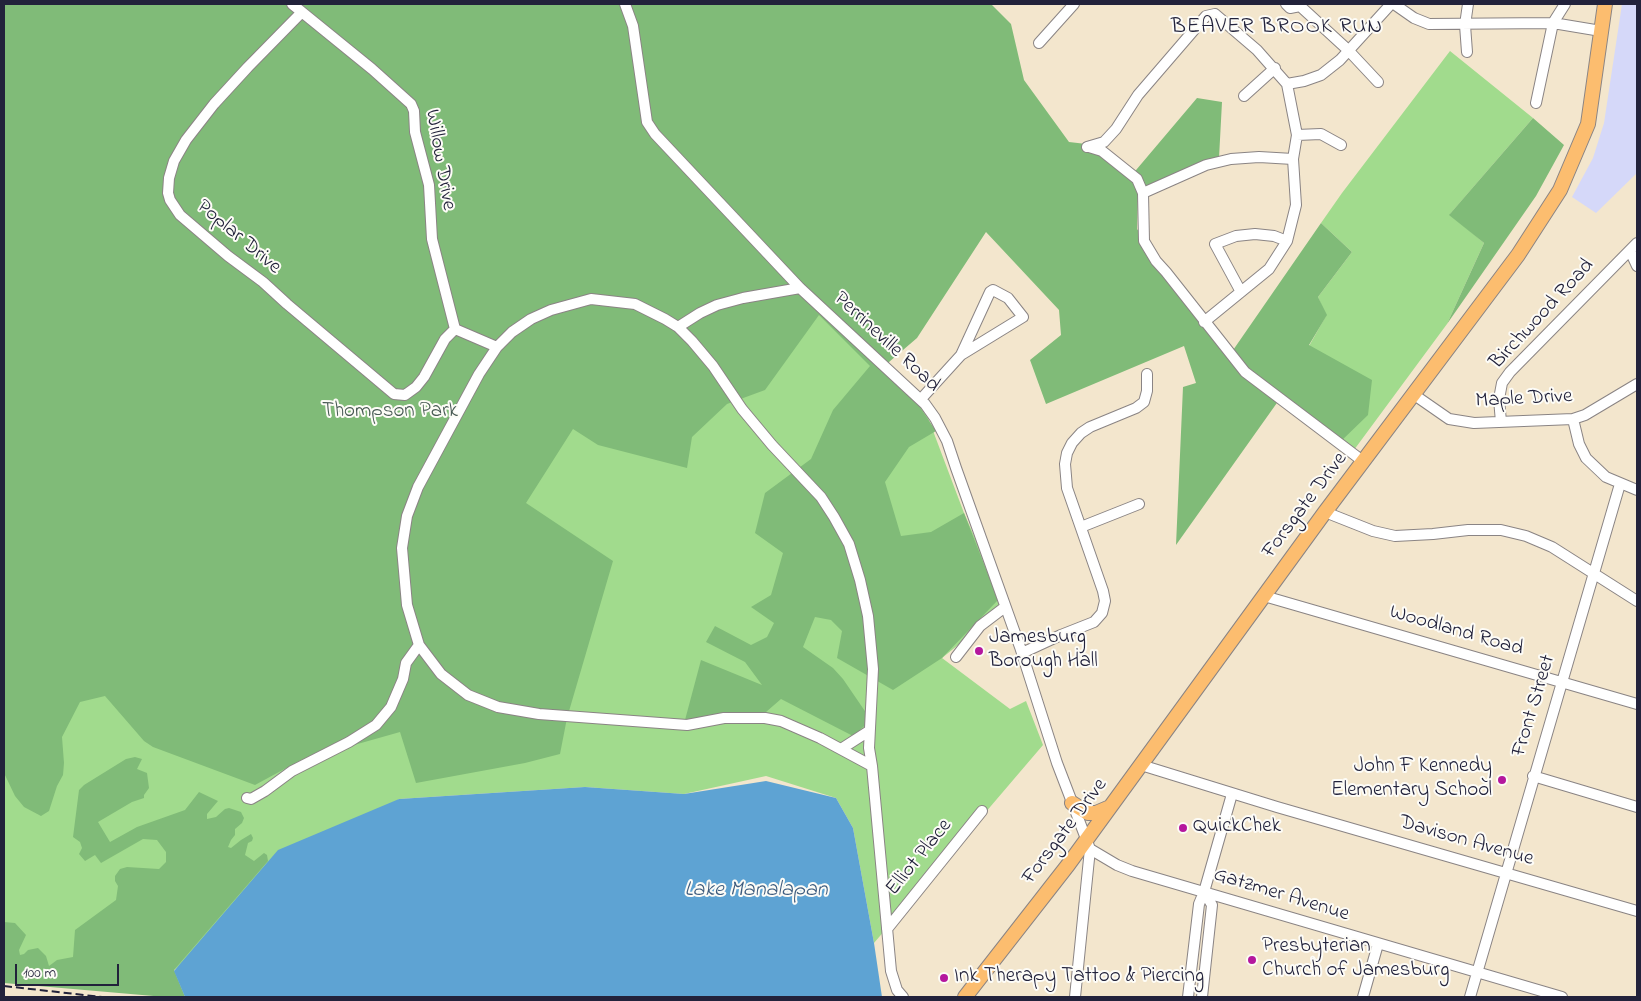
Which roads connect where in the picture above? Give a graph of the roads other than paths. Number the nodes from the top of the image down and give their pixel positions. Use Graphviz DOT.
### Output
graph roads {
  1 [pos="292,4"];
  2 [pos="625,4"];
  3 [pos="1074,4"];
  4 [pos="1286,4"];
  5 [pos="1392,4"];
  6 [pos="1468,4"];
  7 [pos="1565,4"];
  8 [pos="1606,4"];
  9 [pos="1300,5"];
  10 [pos="302,12"];
  11 [pos="1553,23"];
  12 [pos="1465,25"];
  13 [pos="1601,31"];
  14 [pos="1039,43"];
  15 [pos="1348,50"];
  16 [pos="1467,52"];
  17 [pos="1275,68"];
  18 [pos="1378,82"];
  19 [pos="1287,84"];
  20 [pos="1244,96"];
  21 [pos="1536,103"];
  22 [pos="1297,135"];
  23 [pos="1342,145"];
  24 [pos="1293,159"];
  25 [pos="1143,194"];
  26 [pos="1288,241"];
  27 [pos="1633,247"];
  28 [pos="1637,266"];
  29 [pos="800,288"];
  30 [pos="1241,292"];
  31 [pos="1204,322"];
  32 [pos="678,327"];
  33 [pos="455,329"];
  34 [pos="496,347"];
  35 [pos="961,355"];
  36 [pos="1147,374"];
  37 [pos="1637,384"];
  38 [pos="1413,394"];
  39 [pos="921,399"];
  40 [pos="1573,419"];
  41 [pos="1501,422"];
  42 [pos="1364,462"];
  43 [pos="1620,484"];
  44 [pos="1637,490"];
  45 [pos="1139,504"];
  46 [pos="1325,512"];
  47 [pos="1081,527"];
  48 [pos="1594,573"];
  49 [pos="1264,596"];
  50 [pos="1637,601"];
  51 [pos="1005,607"];
  52 [pos="418,645"];
  53 [pos="1022,653"];
  54 [pos="956,657"];
  55 [pos="1562,682"];
  56 [pos="1637,704"];
  57 [pos="869,731"];
  58 [pos="842,749"];
  59 [pos="1140,765"];
  60 [pos="872,766"];
  61 [pos="1534,776"];
  62 [pos="1232,794"];
  63 [pos="247,798"];
  64 [pos="1072,804"];
  65 [pos="1110,807"];
  66 [pos="1637,807"];
  67 [pos="982,811"];
  68 [pos="1088,844"];
  69 [pos="1505,873"];
  70 [pos="1204,892"];
  71 [pos="1637,911"];
  72 [pos="887,929"];
  73 [pos="1378,944"];
  74 [pos="1477,973"];
  75 [pos="904,997"];
  76 [pos="965,997"];
  77 [pos="1075,997"];
  78 [pos="1188,997"];
  79 [pos="1202,997"];
  80 [pos="1363,997"];
  81 [pos="1470,997"];
  82 [pos="1562,997"];
  1 -- 10 [label="street, Willow Drive"];
  2 -- 29 [label="street, Perrineville Road"];
  3 -- 14 [label="street"];
  4 -- 9 [label="street"];
  5 -- 12 [label="street"];
  5 -- 15 [label="street"];
  6 -- 12 [label="street"];
  7 -- 11 [label="street"];
  8 -- 13 [label="main road, Forsgate Drive"];
  9 -- 15 [label="street"];
  10 -- 33 [label="street, Willow Drive"];
  10 -- 33 [label="street, Poplar Drive"];
  11 -- 12 [label="street"];
  11 -- 13 [label="street"];
  11 -- 21 [label="street"];
  12 -- 16 [label="street"];
  13 -- 38 [label="main road, Forsgate Drive"];
  15 -- 18 [label="street"];
  15 -- 19 [label="street"];
  17 -- 19 [label="street"];
  17 -- 20 [label="street"];
  17 -- 25 [label="street"];
  19 -- 22 [label="street"];
  22 -- 23 [label="street"];
  22 -- 24 [label="street"];
  24 -- 25 [label="street"];
  24 -- 26 [label="street"];
  25 -- 31 [label="street"];
  26 -- 30 [label="street"];
  26 -- 30 [label="street"];
  27 -- 28 [label="street"];
  27 -- 41 [label="street, Birchwood Road"];
  29 -- 32 [label="street"];
  29 -- 39 [label="street, Perrineville Road"];
  30 -- 31 [label="street"];
  31 -- 42 [label="street"];
  32 -- 34 [label="street"];
  32 -- 57 [label="street"];
  33 -- 34 [label="street"];
  34 -- 52 [label="street"];
  35 -- 35 [label="street"];
  35 -- 39 [label="street"];
  36 -- 47 [label="street"];
  37 -- 40 [label="street, Maple Drive"];
  38 -- 41 [label="street, Maple Drive"];
  38 -- 42 [label="main road, Forsgate Drive"];
  39 -- 51 [label="street, Perrineville Road"];
  40 -- 41 [label="street, Maple Drive"];
  40 -- 43 [label="street"];
  42 -- 46 [label="main road, Forsgate Drive"];
  43 -- 44 [label="street"];
  43 -- 48 [label="street, Front Street"];
  45 -- 47 [label="street"];
  46 -- 48 [label="street"];
  46 -- 49 [label="main road, Forsgate Drive"];
  47 -- 53 [label="street"];
  48 -- 50 [label="street"];
  48 -- 55 [label="street, Front Street"];
  49 -- 55 [label="street, Woodland Road"];
  49 -- 59 [label="main road, Forsgate Drive"];
  51 -- 53 [label="street, Perrineville Road"];
  51 -- 54 [label="street"];
  52 -- 58 [label="street"];
  52 -- 63 [label="street"];
  53 -- 64 [label="street, Perrineville Road"];
  55 -- 56 [label="street, Woodland Road"];
  55 -- 61 [label="street, Front Street"];
  57 -- 58 [label="street"];
  57 -- 60 [label="street"];
  58 -- 60 [label="street"];
  59 -- 62 [label="street, Davison Avenue"];
  59 -- 65 [label="main road, Forsgate Drive"];
  60 -- 72 [label="street"];
  61 -- 66 [label="street"];
  61 -- 69 [label="street, Front Street"];
  62 -- 69 [label="street, Davison Avenue"];
  62 -- 70 [label="street"];
  64 -- 65 [label="main road"];
  64 -- 68 [label="street, Perrineville Road"];
  65 -- 68 [label="main road, Forsgate Drive"];
  67 -- 72 [label="street, Elliot Place"];
  68 -- 70 [label="street, Gatzmer Avenue"];
  68 -- 76 [label="main road, Forsgate Drive"];
  68 -- 77 [label="street"];
  69 -- 71 [label="street, Davison Avenue"];
  69 -- 74 [label="street, Front Street"];
  70 -- 73 [label="street, Gatzmer Avenue"];
  70 -- 78 [label="street"];
  70 -- 79 [label="street"];
  72 -- 75 [label="street"];
  73 -- 74 [label="street, Gatzmer Avenue"];
  73 -- 80 [label="street"];
  74 -- 81 [label="street, Front Street"];
  74 -- 82 [label="street, Gatzmer Avenue"];
}
